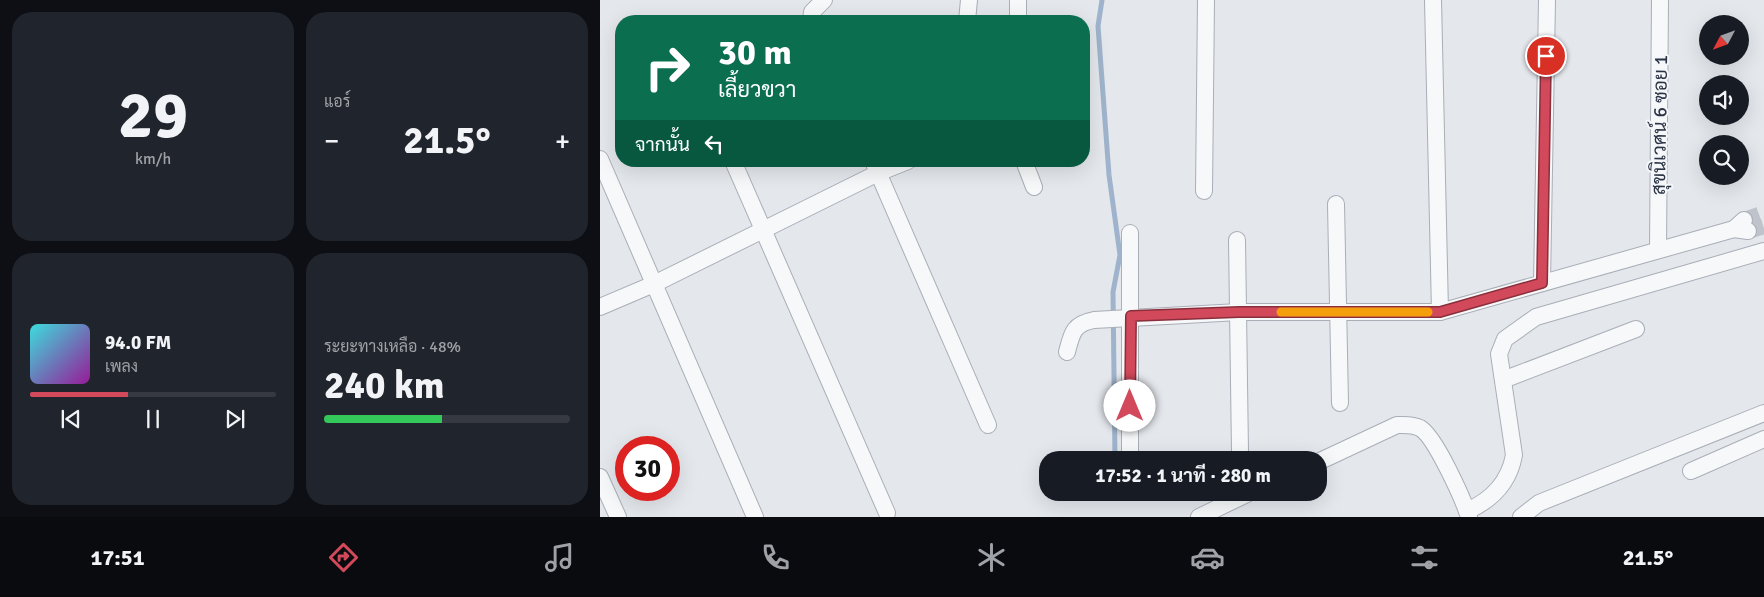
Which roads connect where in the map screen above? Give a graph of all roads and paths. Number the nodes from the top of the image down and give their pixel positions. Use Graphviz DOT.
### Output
graph roads {
  1 [pos="824,0"];
  2 [pos="969,0"];
  3 [pos="1018,0"];
  4 [pos="1206,0"];
  5 [pos="1433,0"];
  6 [pos="1547,0"];
  7 [pos="1660,0"];
  8 [pos="812,15"];
  9 [pos="968,15"];
  10 [pos="1018,15"];
  11 [pos="600,160"];
  12 [pos="736,167"];
  13 [pos="876,167"];
  14 [pos="1026,167"];
  15 [pos="1034,186"];
  16 [pos="1204,191"];
  17 [pos="1336,204"];
  18 [pos="1742,227"];
  19 [pos="764,231"];
  20 [pos="1130,233"];
  21 [pos="1237,240"];
  22 [pos="1658,250"];
  23 [pos="1764,251"];
  24 [pos="1542,283"];
  25 [pos="654,284"];
  26 [pos="600,307"];
  27 [pos="1239,312"];
  28 [pos="1338,312"];
  29 [pos="1440,312"];
  30 [pos="1123,317"];
  31 [pos="1636,329"];
  32 [pos="1067,352"];
  33 [pos="1503,380"];
  34 [pos="1340,403"];
  35 [pos="1764,414"];
  36 [pos="988,425"];
  37 [pos="1764,438"];
  38 [pos="1130,451"];
  39 [pos="1240,451"];
  40 [pos="1327,458"];
  41 [pos="1691,471"];
  42 [pos="600,478"];
  43 [pos="1232,501"];
  44 [pos="887,513"];
  45 [pos="1468,514"];
  46 [pos="618,517"];
  47 [pos="755,517"];
  48 [pos="1199,517"];
  49 [pos="1521,517"];
  1 -- 8 [label="street"];
  2 -- 9 [label="street"];
  3 -- 10 [label="street"];
  4 -- 16 [label="street"];
  5 -- 29 [label="street"];
  6 -- 24 [label="street"];
  7 -- 22 [label="street, สุขนิเวศน์ 6 ซอย 1"];
  11 -- 25 [label="street"];
  12 -- 19 [label="street"];
  13 -- 19 [label="street"];
  13 -- 36 [label="street"];
  14 -- 15 [label="street"];
  17 -- 28 [label="street"];
  18 -- 22 [label="street"];
  19 -- 25 [label="street"];
  19 -- 44 [label="street"];
  20 -- 30 [label="street"];
  21 -- 27 [label="street"];
  22 -- 24 [label="street"];
  23 -- 33 [label="street"];
  24 -- 29 [label="street"];
  25 -- 26 [label="street"];
  25 -- 47 [label="street"];
  27 -- 28 [label="street"];
  27 -- 30 [label="street"];
  27 -- 39 [label="street"];
  28 -- 29 [label="street"];
  28 -- 34 [label="street"];
  30 -- 32 [label="street"];
  30 -- 38 [label="street"];
  31 -- 33 [label="street"];
  33 -- 45 [label="street"];
  35 -- 49 [label="street"];
  37 -- 41 [label="street"];
  40 -- 45 [label="street"];
  42 -- 46 [label="street"];
  43 -- 48 [label="street"];
}
